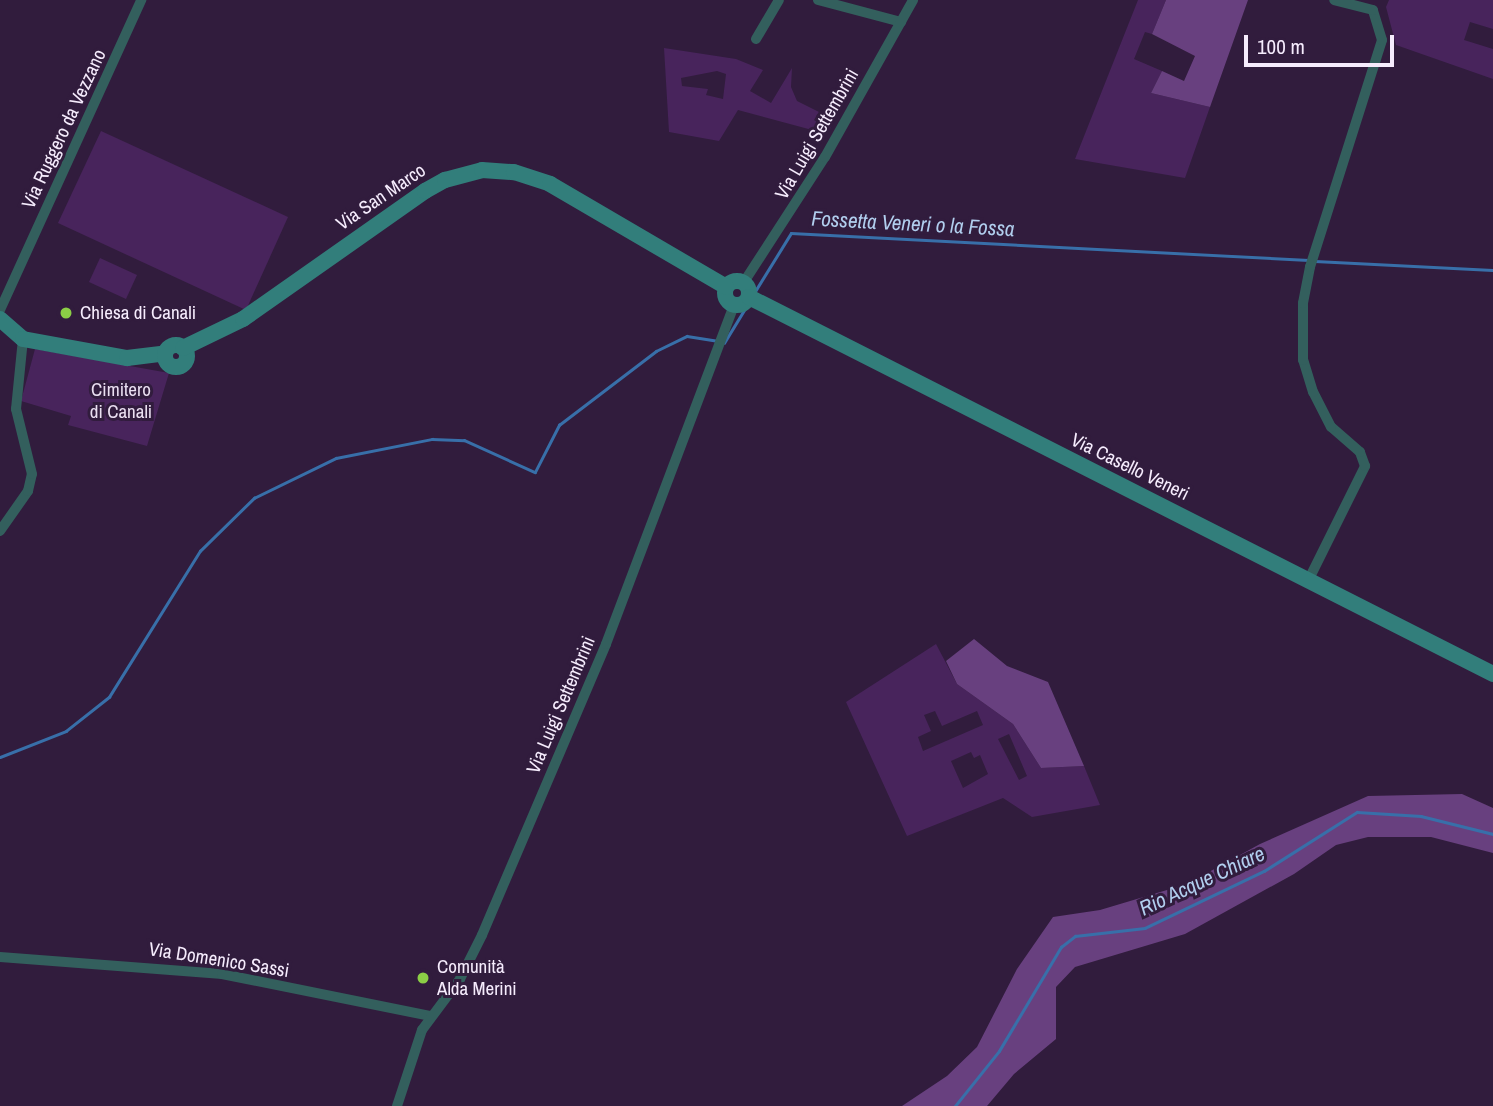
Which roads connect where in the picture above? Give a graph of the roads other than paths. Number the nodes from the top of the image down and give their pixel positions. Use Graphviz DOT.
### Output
graph roads {
  1 [pos="141,0"];
  2 [pos="779,0"];
  3 [pos="818,0"];
  4 [pos="914,0"];
  5 [pos="1334,0"];
  6 [pos="1375,5"];
  7 [pos="901,22"];
  8 [pos="756,39"];
  9 [pos="726,286"];
  10 [pos="750,294"];
  11 [pos="734,304"];
  12 [pos="0,310"];
  13 [pos="0,319"];
  14 [pos="23,339"];
  15 [pos="0,531"];
  16 [pos="1310,577"];
  17 [pos="1493,674"];
  18 [pos="0,957"];
  19 [pos="429,1016"];
  20 [pos="397,1106"];
  1 -- 12 [label="street, Via Ruggero da Vezzano"];
  2 -- 8 [label="street"];
  3 -- 7 [label="street"];
  4 -- 7 [label="street, Via Luigi Settembrini"];
  5 -- 6 [label="street"];
  6 -- 16 [label="street"];
  7 -- 10 [label="street, Via Luigi Settembrini"];
  9 -- 10 [label="street"];
  9 -- 11 [label="street"];
  9 -- 14 [label="street, Via San Marco"];
  10 -- 11 [label="street"];
  10 -- 16 [label="street, Via Casello Veneri"];
  11 -- 19 [label="street, Via Luigi Settembrini"];
  13 -- 14 [label="street"];
  14 -- 15 [label="street"];
  16 -- 17 [label="street, Via Casello Veneri"];
  18 -- 19 [label="street, Via Domenico Sassi"];
  19 -- 20 [label="street, Via Luigi Settembrini"];
}
